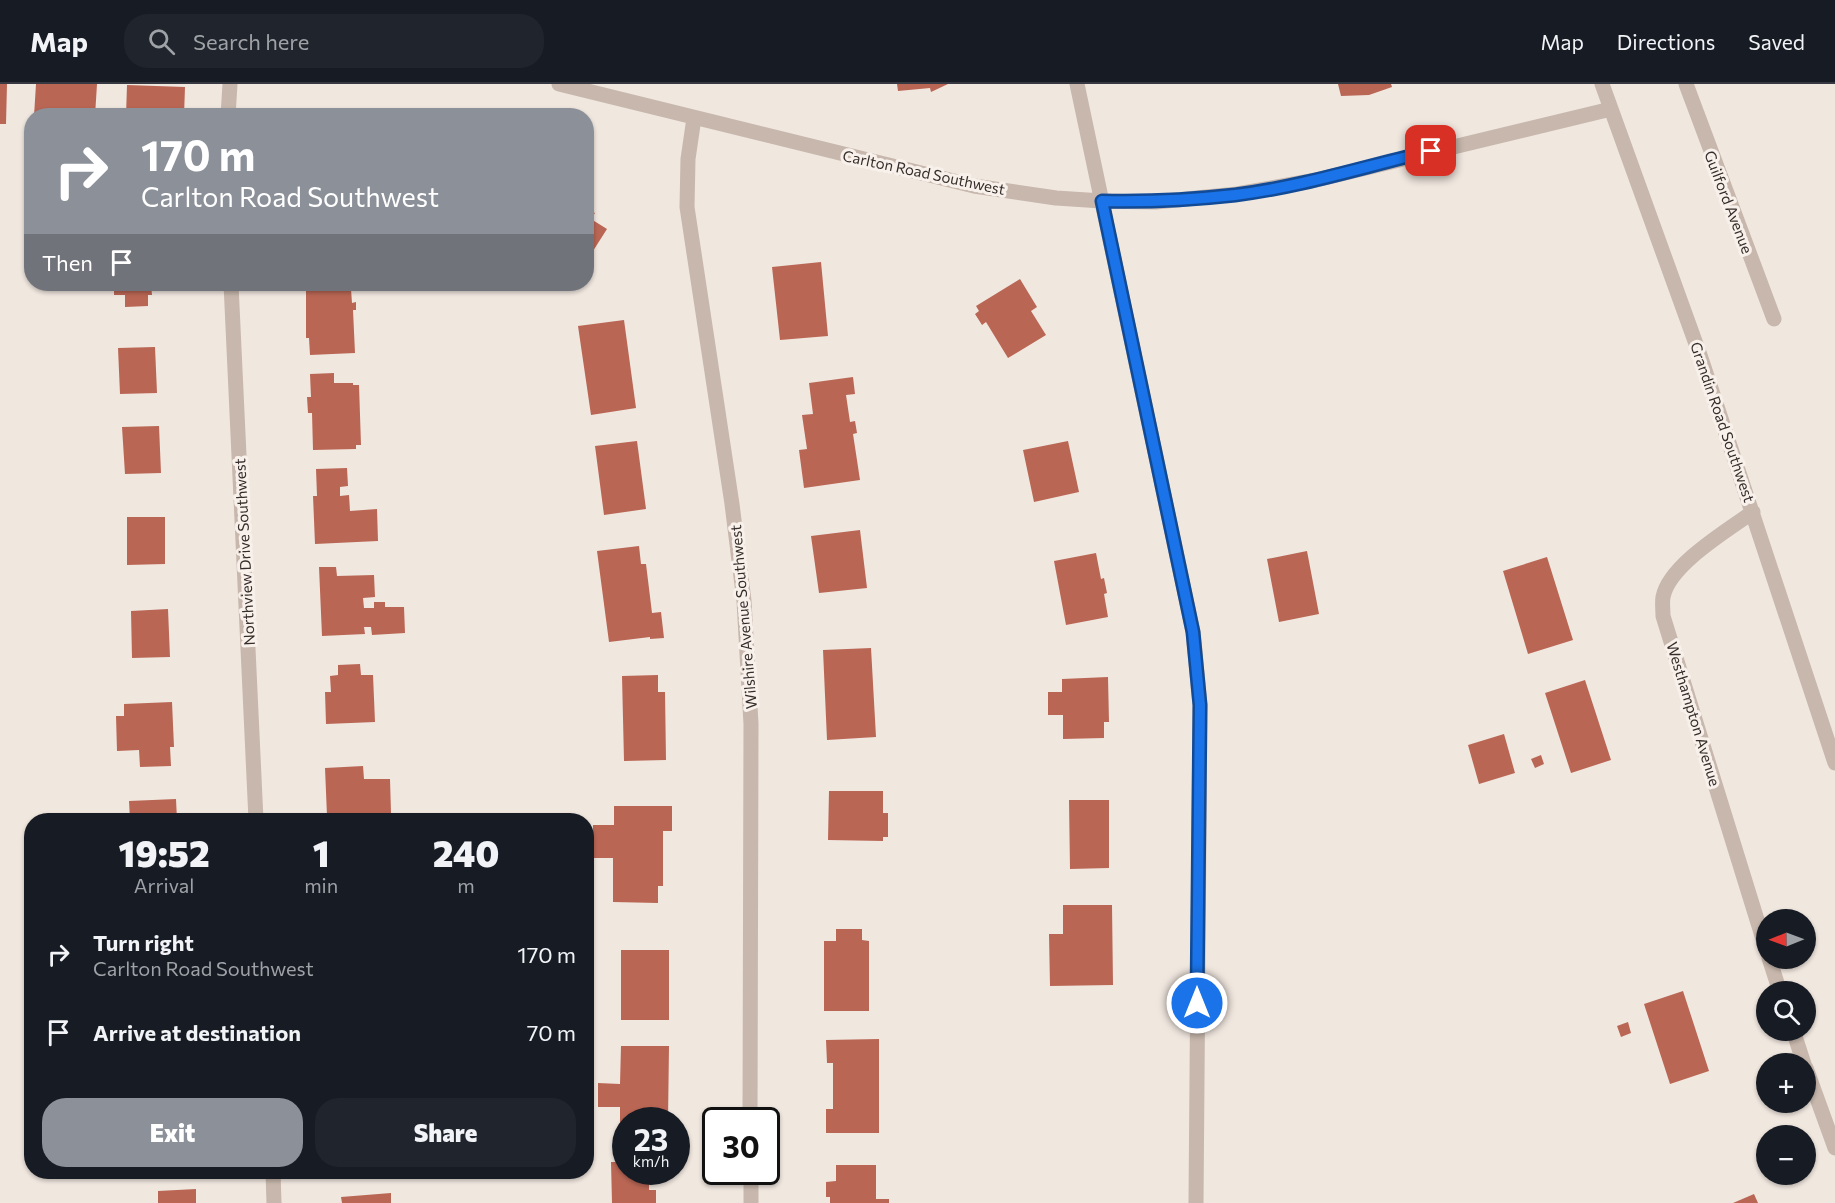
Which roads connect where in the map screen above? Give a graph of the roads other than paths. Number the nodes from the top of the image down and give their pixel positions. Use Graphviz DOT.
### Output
graph roads {
  1 [pos="230,84"];
  2 [pos="559,84"];
  3 [pos="1077,84"];
  4 [pos="1602,84"];
  5 [pos="1686,84"];
  6 [pos="228,108"];
  7 [pos="1611,109"];
  8 [pos="694,118"];
  9 [pos="1102,201"];
  10 [pos="231,291"];
  11 [pos="1774,319"];
  12 [pos="1753,512"];
  13 [pos="1835,763"];
  14 [pos="256,813"];
  15 [pos="1756,916"];
  16 [pos="1816,1096"];
  17 [pos="750,1107"];
  18 [pos="1835,1148"];
  19 [pos="273,1179"];
  20 [pos="751,1185"];
  21 [pos="274,1203"];
  22 [pos="751,1203"];
  23 [pos="1196,1203"];
  1 -- 6 [label="street"];
  2 -- 8 [label="street, Carlton Road Southwest"];
  3 -- 9 [label="street"];
  4 -- 7 [label="street, Grandin Road Southwest"];
  5 -- 11 [label="street, Guilford Avenue"];
  7 -- 9 [label="street, Carlton Road Southwest"];
  7 -- 12 [label="street, Grandin Road Southwest"];
  8 -- 9 [label="street, Carlton Road Southwest"];
  8 -- 17 [label="street, Wilshire Avenue Southwest"];
  9 -- 23 [label="street"];
  10 -- 14 [label="street, Northview Drive Southwest"];
  12 -- 13 [label="street, Grandin Road Southwest"];
  12 -- 15 [label="street, Westhampton Avenue"];
  16 -- 18 [label="street"];
  19 -- 21 [label="street"];
  20 -- 22 [label="street"];
}
